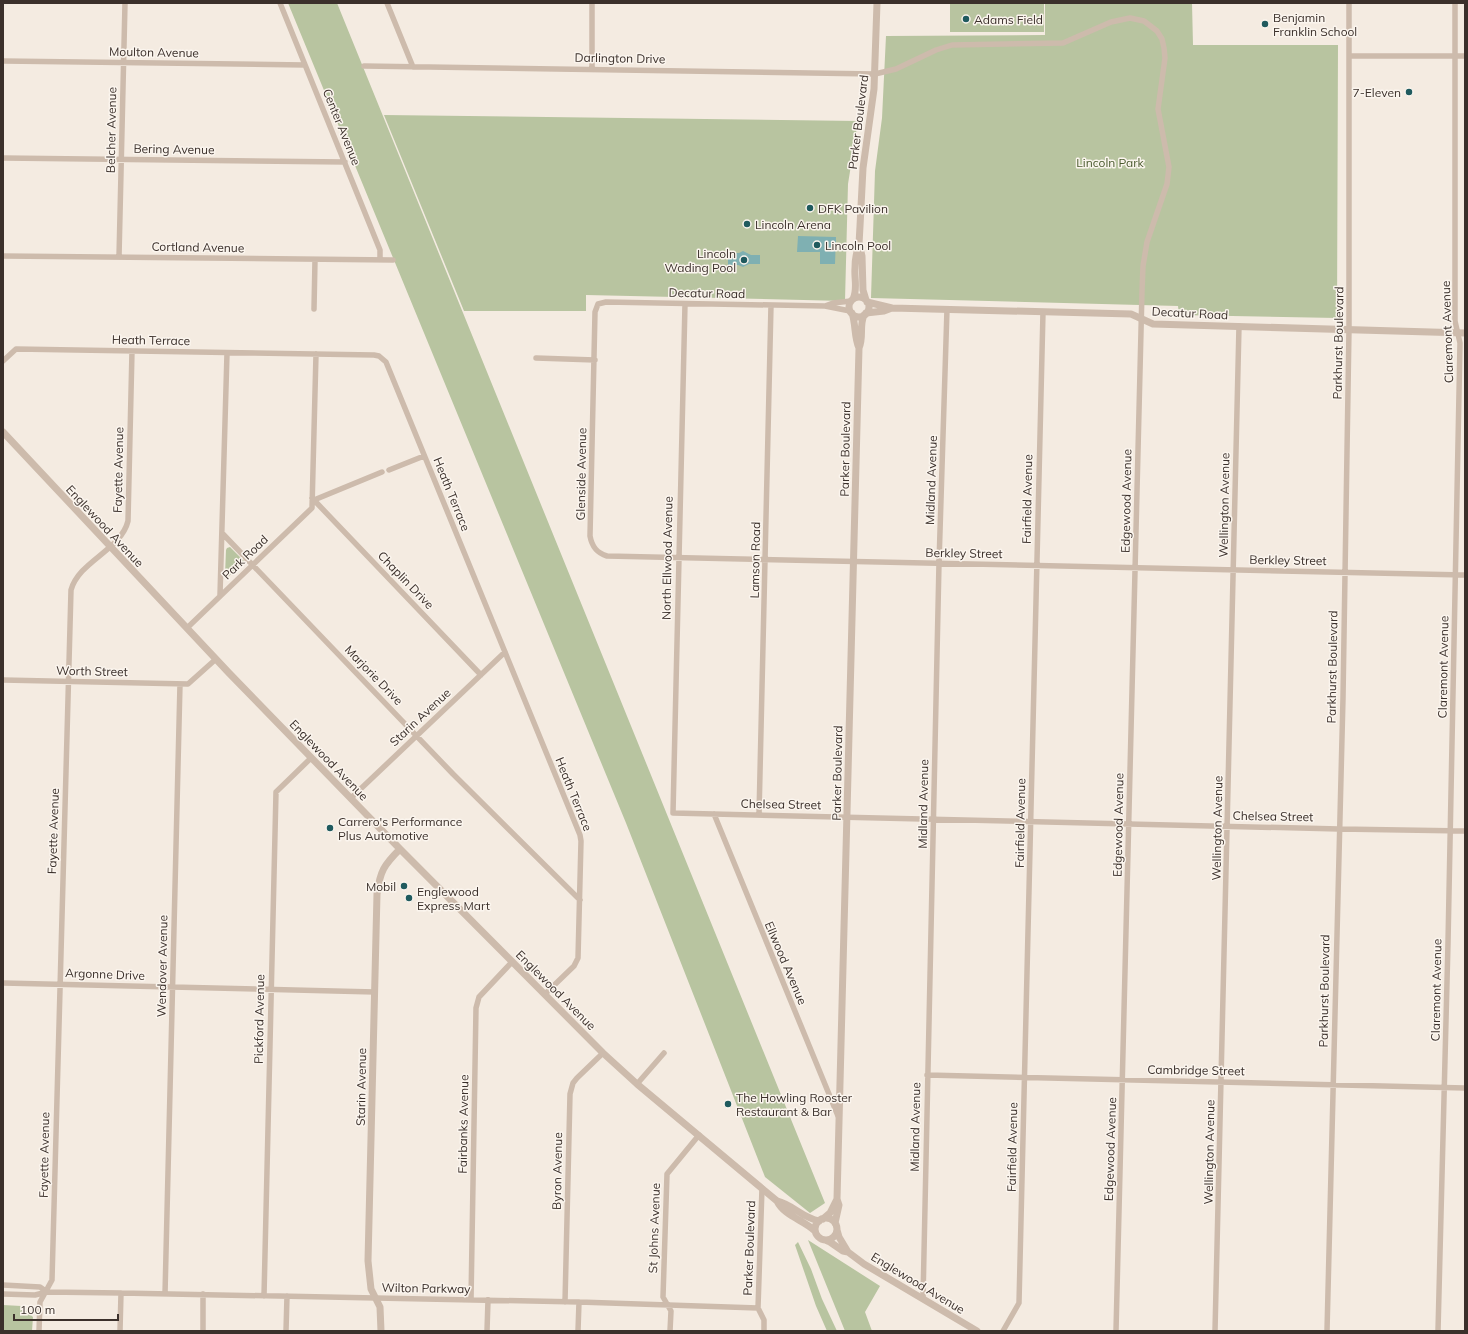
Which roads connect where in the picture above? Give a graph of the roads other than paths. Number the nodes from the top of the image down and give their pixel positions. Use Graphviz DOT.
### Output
graph roads {
  1 [pos="125,3"];
  2 [pos="280,3"];
  3 [pos="387,3"];
  4 [pos="592,3"];
  5 [pos="877,3"];
  6 [pos="1349,3"];
  7 [pos="1455,3"];
  8 [pos="1350,56"];
  9 [pos="1455,56"];
  10 [pos="1465,56"];
  11 [pos="3,61"];
  12 [pos="124,63"];
  13 [pos="305,65"];
  14 [pos="364,66"];
  15 [pos="413,67"];
  16 [pos="592,68"];
  17 [pos="875,74"];
  18 [pos="3,158"];
  19 [pos="122,160"];
  20 [pos="345,162"];
  21 [pos="859,244"];
  22 [pos="3,256"];
  23 [pos="119,258"];
  24 [pos="315,260"];
  25 [pos="380,260"];
  26 [pos="393,260"];
  27 [pos="852,300"];
  28 [pos="866,301"];
  29 [pos="685,304"];
  30 [pos="771,305"];
  31 [pos="825,306"];
  32 [pos="892,308"];
  33 [pos="314,309"];
  34 [pos="947,309"];
  35 [pos="595,312"];
  36 [pos="851,312"];
  37 [pos="1042,312"];
  38 [pos="865,314"];
  39 [pos="1141,320"];
  40 [pos="1239,326"];
  41 [pos="1349,329"];
  42 [pos="1462,332"];
  43 [pos="859,348"];
  44 [pos="132,351"];
  45 [pos="227,353"];
  46 [pos="316,354"];
  47 [pos="536,358"];
  48 [pos="594,360"];
  49 [pos="3,361"];
  50 [pos="3,433"];
  51 [pos="424,456"];
  52 [pos="313,499"];
  53 [pos="222,533"];
  54 [pos="110,546"];
  55 [pos="679,558"];
  56 [pos="766,560"];
  57 [pos="854,561"];
  58 [pos="940,563"];
  59 [pos="253,565"];
  60 [pos="1037,565"];
  61 [pos="1136,568"];
  62 [pos="1234,570"];
  63 [pos="1345,573"];
  64 [pos="1456,575"];
  65 [pos="1465,575"];
  66 [pos="220,595"];
  67 [pos="186,628"];
  68 [pos="505,652"];
  69 [pos="216,659"];
  70 [pos="481,675"];
  71 [pos="3,680"];
  72 [pos="68,681"];
  73 [pos="180,684"];
  74 [pos="417,735"];
  75 [pos="311,758"];
  76 [pos="351,798"];
  77 [pos="673,813"];
  78 [pos="714,814"];
  79 [pos="759,815"];
  80 [pos="847,817"];
  81 [pos="934,818"];
  82 [pos="1031,821"];
  83 [pos="1129,824"];
  84 [pos="1228,826"];
  85 [pos="1339,829"];
  86 [pos="1450,830"];
  87 [pos="1465,831"];
  88 [pos="400,849"];
  89 [pos="580,900"];
  90 [pos="512,962"];
  91 [pos="3,983"];
  92 [pos="59,984"];
  93 [pos="172,987"];
  94 [pos="271,990"];
  95 [pos="375,992"];
  96 [pos="545,994"];
  97 [pos="664,1052"];
  98 [pos="603,1053"];
  99 [pos="927,1075"];
  100 [pos="1024,1077"];
  101 [pos="1123,1080"];
  102 [pos="1222,1082"];
  103 [pos="636,1084"];
  104 [pos="1333,1084"];
  105 [pos="1444,1087"];
  106 [pos="1465,1088"];
  107 [pos="840,1120"];
  108 [pos="699,1135"];
  109 [pos="762,1188"];
  110 [pos="838,1198"];
  111 [pos="778,1201"];
  112 [pos="821,1220"];
  113 [pos="836,1226"];
  114 [pos="815,1231"];
  115 [pos="824,1240"];
  116 [pos="848,1252"];
  117 [pos="3,1285"];
  118 [pos="47,1292"];
  119 [pos="121,1293"];
  120 [pos="3,1294"];
  121 [pos="165,1294"];
  122 [pos="203,1294"];
  123 [pos="264,1296"];
  124 [pos="287,1296"];
  125 [pos="376,1298"];
  126 [pos="923,1299"];
  127 [pos="471,1300"];
  128 [pos="488,1300"];
  129 [pos="565,1302"];
  130 [pos="579,1302"];
  131 [pos="667,1304"];
  132 [pos="758,1308"];
  133 [pos="39,1331"];
  134 [pos="120,1331"];
  135 [pos="202,1331"];
  136 [pos="286,1331"];
  137 [pos="380,1331"];
  138 [pos="487,1331"];
  139 [pos="578,1331"];
  140 [pos="670,1331"];
  141 [pos="764,1331"];
  142 [pos="977,1331"];
  143 [pos="1003,1331"];
  144 [pos="1116,1331"];
  145 [pos="1215,1331"];
  146 [pos="1327,1331"];
  147 [pos="1438,1331"];
  1 -- 12 [label="street, Belcher Avenue"];
  2 -- 13 [label="street, Center Avenue"];
  3 -- 15 [label="street"];
  4 -- 16 [label="street"];
  5 -- 17 [label="street, Parker Boulevard"];
  6 -- 8 [label="street, Parkhurst Boulevard"];
  7 -- 9 [label="street, Claremont Avenue"];
  8 -- 9 [label="street"];
  8 -- 41 [label="street, Parkhurst Boulevard"];
  9 -- 10 [label="street"];
  9 -- 42 [label="street, Claremont Avenue"];
  11 -- 12 [label="street, Moulton Avenue"];
  12 -- 13 [label="street, Moulton Avenue"];
  12 -- 19 [label="street, Belcher Avenue"];
  13 -- 20 [label="street, Center Avenue"];
  14 -- 15 [label="street, Darlington Drive"];
  15 -- 16 [label="street, Darlington Drive"];
  16 -- 17 [label="street, Darlington Drive"];
  17 -- 21 [label="street, Parker Boulevard"];
  17 -- 39 [label="street, Darlington Drive"];
  18 -- 19 [label="street, Bering Avenue"];
  19 -- 20 [label="street, Bering Avenue"];
  19 -- 23 [label="street, Belcher Avenue"];
  20 -- 25 [label="street, Center Avenue"];
  21 -- 27 [label="street, Parker Boulevard"];
  21 -- 28 [label="street, Parker Boulevard"];
  22 -- 23 [label="street, Cortland Avenue"];
  23 -- 24 [label="street, Cortland Avenue"];
  24 -- 25 [label="street, Cortland Avenue"];
  24 -- 33 [label="street"];
  25 -- 26 [label="street, Cortland Avenue"];
  27 -- 28 [label="street"];
  27 -- 31 [label="street, Decatur Road"];
  27 -- 36 [label="street, Parker Boulevard"];
  28 -- 32 [label="street, Decatur Road"];
  28 -- 38 [label="street, Parker Boulevard"];
  29 -- 30 [label="street, Decatur Road"];
  29 -- 35 [label="street, Decatur Road"];
  29 -- 55 [label="street, North Ellwood Avenue"];
  30 -- 31 [label="street, Decatur Road"];
  30 -- 56 [label="street, Lamson Road"];
  31 -- 36 [label="street, Decatur Road"];
  32 -- 34 [label="street, Decatur Road"];
  32 -- 38 [label="street, Decatur Road"];
  34 -- 37 [label="street, Decatur Road"];
  34 -- 58 [label="street, Midland Avenue"];
  35 -- 48 [label="street, Glenside Avenue"];
  36 -- 38 [label="street"];
  36 -- 43 [label="street, Parker Boulevard"];
  37 -- 39 [label="street, Decatur Road"];
  37 -- 60 [label="street, Fairfield Avenue"];
  38 -- 43 [label="street, Parker Boulevard"];
  39 -- 40 [label="street, Decatur Road"];
  39 -- 61 [label="street, Edgewood Avenue"];
  40 -- 41 [label="street, Decatur Road"];
  40 -- 62 [label="street, Wellington Avenue"];
  41 -- 42 [label="street, Decatur Road"];
  41 -- 63 [label="street, Parkhurst Boulevard"];
  42 -- 64 [label="street, Claremont Avenue"];
  43 -- 57 [label="street, Parker Boulevard"];
  44 -- 45 [label="street, Heath Terrace"];
  44 -- 49 [label="street, Heath Terrace"];
  44 -- 54 [label="street, Fayette Avenue"];
  45 -- 46 [label="street, Heath Terrace"];
  45 -- 53 [label="street"];
  46 -- 51 [label="street, Heath Terrace"];
  46 -- 52 [label="street"];
  47 -- 48 [label="street"];
  48 -- 55 [label="street, Glenside Avenue"];
  50 -- 54 [label="street, Englewood Avenue"];
  51 -- 52 [label="street"];
  51 -- 68 [label="street, Heath Terrace"];
  52 -- 59 [label="street, Park Road"];
  52 -- 70 [label="street, Chaplin Drive"];
  53 -- 59 [label="street, Marjorie Drive"];
  53 -- 66 [label="street"];
  54 -- 67 [label="street, Englewood Avenue"];
  54 -- 72 [label="street, Fayette Avenue"];
  55 -- 56 [label="street, Berkley Street"];
  55 -- 77 [label="street, North Ellwood Avenue"];
  56 -- 57 [label="street, Berkley Street"];
  56 -- 79 [label="street, Lamson Road"];
  57 -- 58 [label="street, Berkley Street"];
  57 -- 80 [label="street, Parker Boulevard"];
  58 -- 60 [label="street, Berkley Street"];
  58 -- 81 [label="street, Midland Avenue"];
  59 -- 66 [label="street, Park Road"];
  59 -- 74 [label="street, Marjorie Drive"];
  60 -- 61 [label="street, Berkley Street"];
  60 -- 82 [label="street, Fairfield Avenue"];
  61 -- 62 [label="street, Berkley Street"];
  61 -- 83 [label="street, Edgewood Avenue"];
  62 -- 63 [label="street, Berkley Street"];
  62 -- 84 [label="street, Wellington Avenue"];
  63 -- 64 [label="street, Berkley Street"];
  63 -- 85 [label="street, Parkhurst Boulevard"];
  64 -- 65 [label="street, Berkley Street"];
  64 -- 86 [label="street, Claremont Avenue"];
  66 -- 67 [label="street, Park Road"];
  67 -- 69 [label="street, Englewood Avenue"];
  68 -- 70 [label="street, Starin Avenue"];
  68 -- 89 [label="street, Heath Terrace"];
  69 -- 73 [label="street"];
  69 -- 75 [label="street, Englewood Avenue"];
  70 -- 74 [label="street, Starin Avenue"];
  71 -- 72 [label="street, Worth Street"];
  72 -- 73 [label="street, Worth Street"];
  72 -- 92 [label="street, Fayette Avenue"];
  73 -- 93 [label="street, Wendover Avenue"];
  74 -- 76 [label="street, Starin Avenue"];
  74 -- 89 [label="street, Marjorie Drive"];
  75 -- 76 [label="street, Englewood Avenue"];
  75 -- 94 [label="street, Pickford Avenue"];
  76 -- 88 [label="street, Englewood Avenue"];
  77 -- 78 [label="street, Chelsea Street"];
  78 -- 79 [label="street, Chelsea Street"];
  78 -- 107 [label="street, Ellwood Avenue"];
  79 -- 80 [label="street, Chelsea Street"];
  80 -- 81 [label="street, Chelsea Street"];
  80 -- 107 [label="street, Parker Boulevard"];
  81 -- 82 [label="street, Chelsea Street"];
  81 -- 99 [label="street, Midland Avenue"];
  82 -- 83 [label="street, Chelsea Street"];
  82 -- 100 [label="street, Fairfield Avenue"];
  83 -- 84 [label="street, Chelsea Street"];
  83 -- 101 [label="street, Edgewood Avenue"];
  84 -- 85 [label="street, Chelsea Street"];
  84 -- 102 [label="street, Wellington Avenue"];
  85 -- 86 [label="street, Chelsea Street"];
  85 -- 104 [label="street, Parkhurst Boulevard"];
  86 -- 87 [label="street, Chelsea Street"];
  86 -- 105 [label="street, Claremont Avenue"];
  88 -- 90 [label="street, Englewood Avenue"];
  88 -- 95 [label="street, Starin Avenue"];
  89 -- 96 [label="street, Heath Terrace"];
  90 -- 96 [label="street, Englewood Avenue"];
  90 -- 127 [label="street, Fairbanks Avenue"];
  91 -- 92 [label="street, Argonne Drive"];
  92 -- 93 [label="street, Argonne Drive"];
  92 -- 118 [label="street, Fayette Avenue"];
  93 -- 94 [label="street, Argonne Drive"];
  93 -- 121 [label="street, Wendover Avenue"];
  94 -- 95 [label="street, Argonne Drive"];
  94 -- 123 [label="street, Pickford Avenue"];
  95 -- 125 [label="street, Starin Avenue"];
  96 -- 98 [label="street, Englewood Avenue"];
  97 -- 103 [label="street"];
  98 -- 103 [label="street, Englewood Avenue"];
  98 -- 129 [label="street, Byron Avenue"];
  99 -- 100 [label="street, Cambridge Street"];
  99 -- 126 [label="street, Midland Avenue"];
  100 -- 101 [label="street, Cambridge Street"];
  100 -- 143 [label="street, Fairfield Avenue"];
  101 -- 102 [label="street, Cambridge Street"];
  101 -- 144 [label="street, Edgewood Avenue"];
  102 -- 104 [label="street, Cambridge Street"];
  102 -- 145 [label="street, Wellington Avenue"];
  103 -- 108 [label="street, Englewood Avenue"];
  104 -- 105 [label="street, Cambridge Street"];
  104 -- 146 [label="street, Parkhurst Boulevard"];
  105 -- 106 [label="street, Cambridge Street"];
  105 -- 147 [label="street, Claremont Avenue"];
  107 -- 110 [label="street, Parker Boulevard"];
  108 -- 109 [label="street, Englewood Avenue"];
  108 -- 131 [label="street, St Johns Avenue"];
  109 -- 111 [label="street, Englewood Avenue"];
  109 -- 132 [label="street, Parker Boulevard"];
  110 -- 112 [label="street"];
  110 -- 113 [label="street, Parker Boulevard"];
  111 -- 112 [label="street, Englewood Avenue"];
  111 -- 114 [label="street, Englewood Avenue"];
  112 -- 113 [label="street, Englewood Avenue"];
  112 -- 114 [label="street"];
  113 -- 115 [label="street"];
  113 -- 116 [label="street, Englewood Avenue"];
  114 -- 115 [label="street, Englewood Avenue"];
  115 -- 116 [label="street, Englewood Avenue"];
  116 -- 126 [label="street, Englewood Avenue"];
  117 -- 118 [label="street"];
  118 -- 119 [label="street"];
  118 -- 120 [label="street"];
  118 -- 133 [label="street, Fayette Avenue"];
  119 -- 121 [label="street"];
  119 -- 134 [label="street"];
  121 -- 122 [label="street"];
  122 -- 123 [label="street"];
  122 -- 135 [label="street"];
  123 -- 124 [label="street, Wilton Parkway"];
  124 -- 125 [label="street, Wilton Parkway"];
  124 -- 136 [label="street"];
  125 -- 127 [label="street, Wilton Parkway"];
  125 -- 137 [label="street, Starin Avenue"];
  126 -- 142 [label="street, Englewood Avenue"];
  127 -- 128 [label="street, Wilton Parkway"];
  128 -- 129 [label="street, Wilton Parkway"];
  128 -- 138 [label="street"];
  129 -- 130 [label="street, Wilton Parkway"];
  130 -- 131 [label="street"];
  130 -- 139 [label="street"];
  131 -- 132 [label="street"];
  131 -- 140 [label="street, St Johns Avenue"];
  132 -- 141 [label="street, Parker Boulevard"];
}
